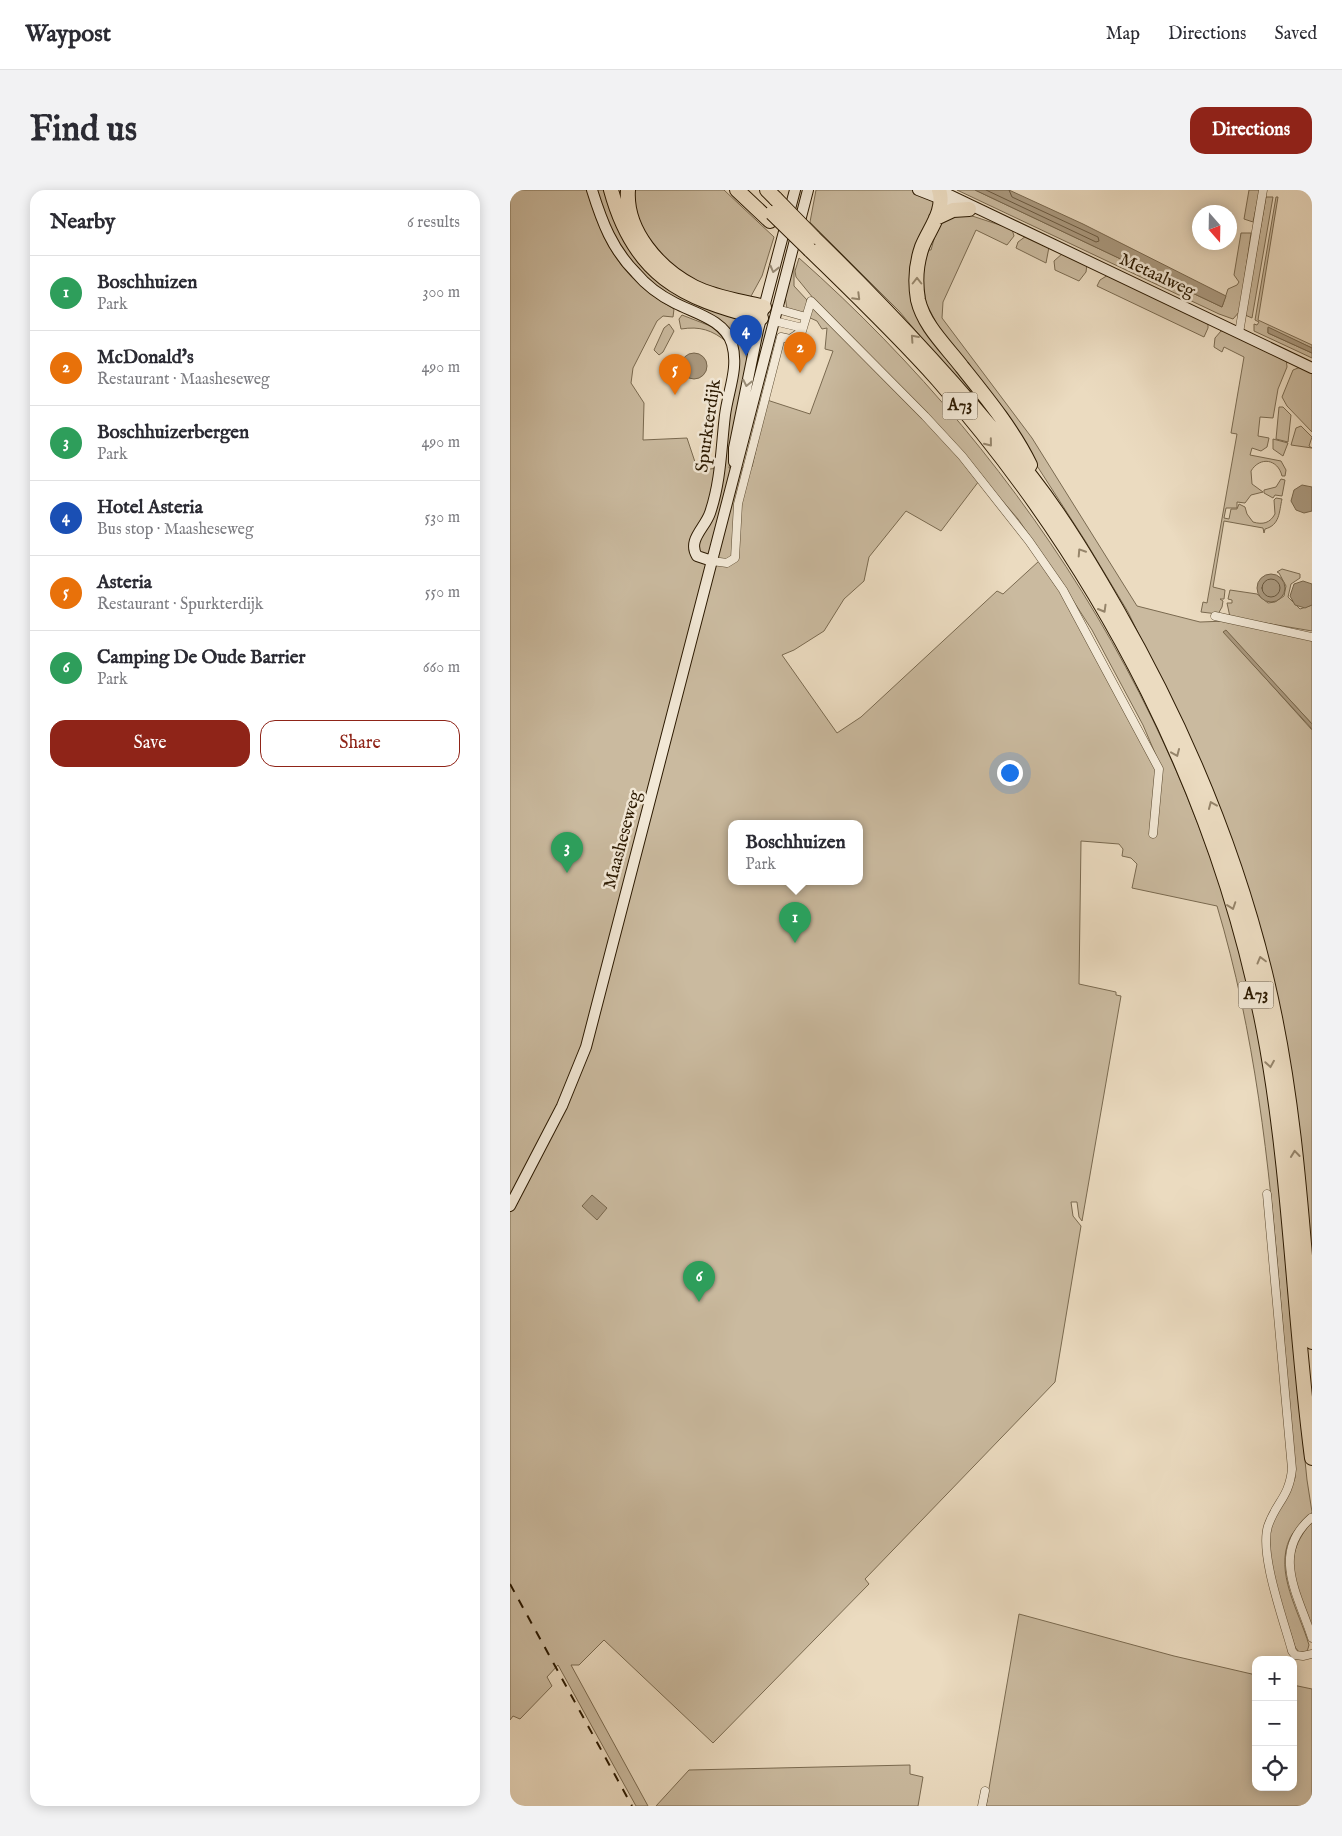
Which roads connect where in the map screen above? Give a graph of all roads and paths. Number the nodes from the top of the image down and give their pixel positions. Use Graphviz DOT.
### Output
graph roads {
  1 [pos="592,190"];
  2 [pos="611,190"];
  3 [pos="628,190"];
  4 [pos="737,190"];
  5 [pos="750,190"];
  6 [pos="795,190"];
  7 [pos="808,190"];
  8 [pos="918,190"];
  9 [pos="1263,190"];
  10 [pos="940,194"];
  11 [pos="771,206"];
  12 [pos="969,210"];
  13 [pos="988,215"];
  14 [pos="936,218"];
  15 [pos="810,248"];
  16 [pos="769,314"];
  17 [pos="806,317"];
  18 [pos="803,328"];
  19 [pos="1239,333"];
  20 [pos="1312,368"];
  21 [pos="1046,497"];
  22 [pos="712,561"];
  23 [pos="1216,616"];
  24 [pos="1312,637"];
  25 [pos="1153,834"];
  26 [pos="1267,1194"];
  27 [pos="510,1206"];
  28 [pos="1312,1342"];
  29 [pos="1312,1458"];
  30 [pos="1311,1518"];
  31 [pos="1312,1638"];
  32 [pos="1312,1654"];
  33 [pos="985,1791"];
  34 [pos="982,1806"];
  1 -- 22 [label="main road, Spurkterdijk"];
  2 -- 16 [label="highway"];
  3 -- 16 [label="highway"];
  4 -- 11 [label="highway, A73"];
  5 -- 11 [label="highway, A73"];
  6 -- 16 [label="main road, Maasheseweg, one-way"];
  7 -- 16 [label="main road, Maasheseweg"];
  8 -- 10 [label="main road, Metaalweg"];
  9 -- 19 [label="street"];
  10 -- 12 [label="main road, Metaalweg"];
  10 -- 13 [label="main road, Metaalweg"];
  10 -- 14 [label="highway, A73"];
  11 -- 15 [label="highway, A73, bridge"];
  11 -- 15 [label="highway, A73"];
  12 -- 13 [label="main road, Metaalweg"];
  12 -- 14 [label="highway"];
  13 -- 19 [label="main road, Metaalweg"];
  21 -- 14 [label="highway, A73, one-way"];
  21 -- 15 [label="highway, A73, one-way"];
  15 -- 29 [label="highway, A73, one-way"];
  16 -- 17 [label="street"];
  16 -- 18 [label="street"];
  16 -- 22 [label="main road, Maasheseweg"];
  17 -- 18 [label="street"];
  17 -- 25 [label="street"];
  18 -- 22 [label="street"];
  19 -- 20 [label="main road, Metaalweg"];
  28 -- 21 [label="highway, A73, one-way"];
  22 -- 27 [label="main road, Maasheseweg"];
  23 -- 24 [label="street"];
  26 -- 32 [label="street"];
  30 -- 31 [label="street"];
  33 -- 34 [label="street"];
}
